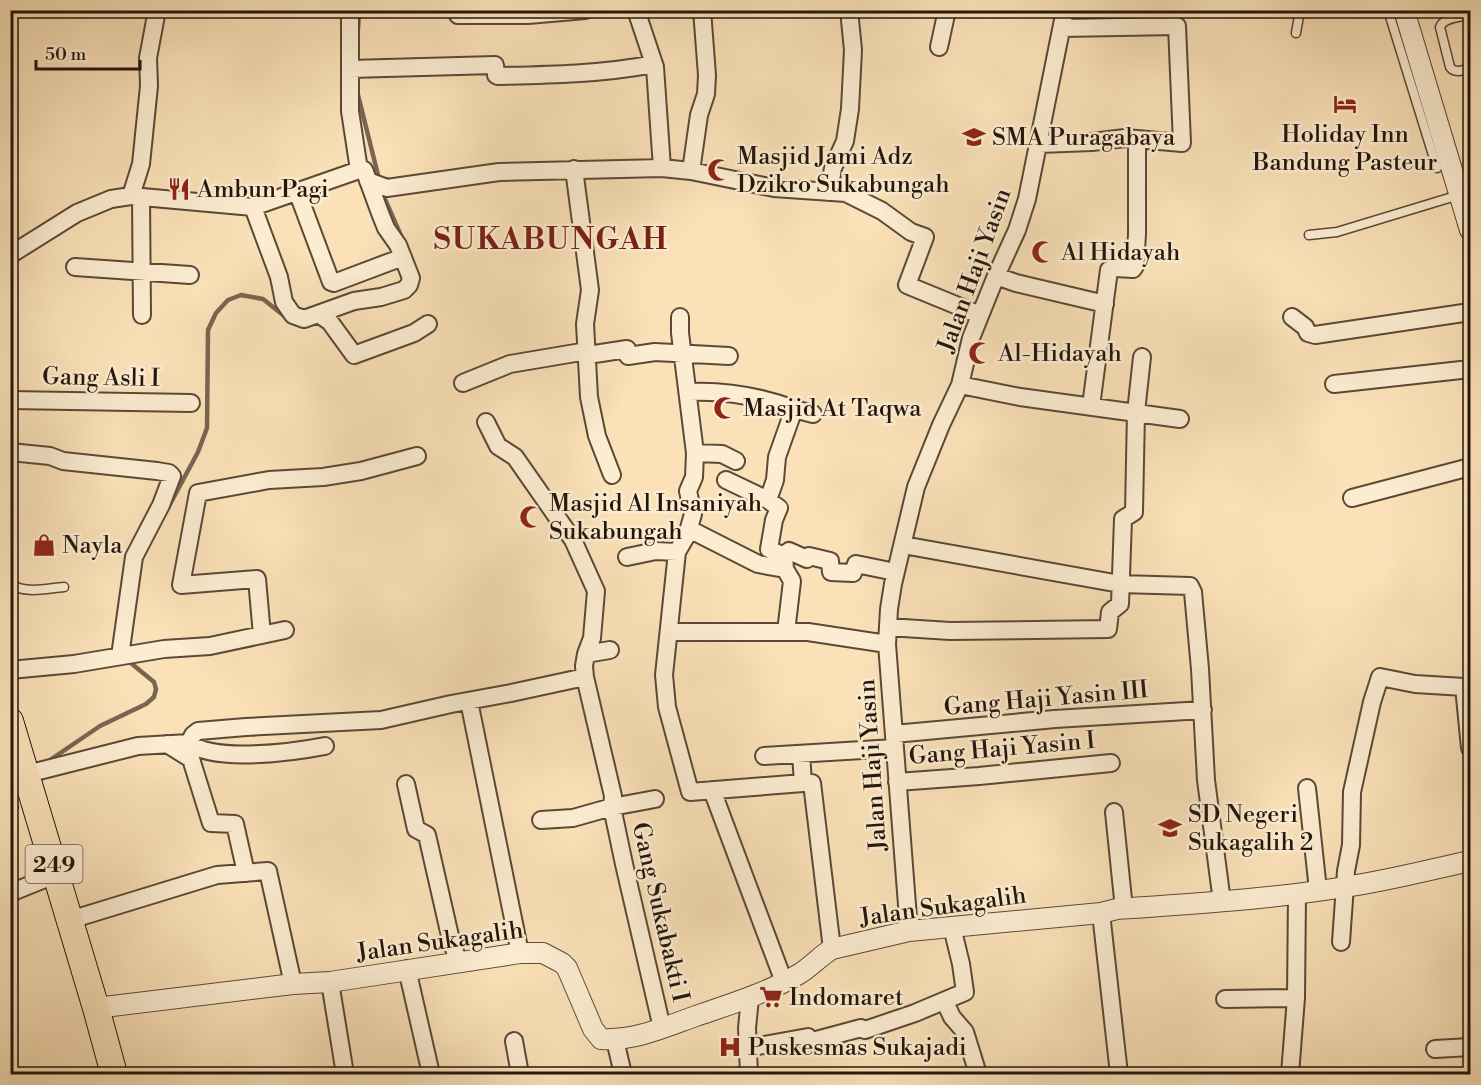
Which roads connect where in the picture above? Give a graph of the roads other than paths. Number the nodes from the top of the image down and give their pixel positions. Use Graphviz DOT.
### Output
graph roads {
  1 [pos="158,10"];
  2 [pos="350,10"];
  3 [pos="455,10"];
  4 [pos="585,10"];
  5 [pos="636,10"];
  6 [pos="702,10"];
  7 [pos="849,10"];
  8 [pos="947,10"];
  9 [pos="1065,10"];
  10 [pos="1300,10"];
  11 [pos="1388,10"];
  12 [pos="1404,10"];
  13 [pos="1470,15"];
  14 [pos="1062,28"];
  15 [pos="1296,33"];
  16 [pos="939,47"];
  17 [pos="654,64"];
  18 [pos="1470,68"];
  19 [pos="355,69"];
  20 [pos="1137,139"];
  21 [pos="1039,144"];
  22 [pos="662,168"];
  23 [pos="1437,168"];
  24 [pos="574,169"];
  25 [pos="691,171"];
  26 [pos="364,175"];
  27 [pos="297,191"];
  28 [pos="829,192"];
  29 [pos="1460,195"];
  30 [pos="136,197"];
  31 [pos="253,207"];
  32 [pos="1470,230"];
  33 [pos="1309,235"];
  34 [pos="10,255"];
  35 [pos="403,257"];
  36 [pos="75,267"];
  37 [pos="142,271"];
  38 [pos="190,275"];
  39 [pos="996,276"];
  40 [pos="1104,304"];
  41 [pos="1470,312"];
  42 [pos="142,315"];
  43 [pos="980,315"];
  44 [pos="680,317"];
  45 [pos="1292,317"];
  46 [pos="316,319"];
  47 [pos="428,324"];
  48 [pos="588,353"];
  49 [pos="684,353"];
  50 [pos="729,356"];
  51 [pos="1142,357"];
  52 [pos="1470,369"];
  53 [pos="463,383"];
  54 [pos="1334,384"];
  55 [pos="960,385"];
  56 [pos="688,392"];
  57 [pos="10,400"];
  58 [pos="191,403"];
  59 [pos="1091,406"];
  60 [pos="794,409"];
  61 [pos="1136,412"];
  62 [pos="813,414"];
  63 [pos="1180,418"];
  64 [pos="486,422"];
  65 [pos="10,452"];
  66 [pos="695,453"];
  67 [pos="417,456"];
  68 [pos="736,461"];
  69 [pos="1470,467"];
  70 [pos="612,475"];
  71 [pos="726,480"];
  72 [pos="1352,498"];
  73 [pos="768,500"];
  74 [pos="689,529"];
  75 [pos="903,545"];
  76 [pos="677,552"];
  77 [pos="627,557"];
  78 [pos="784,563"];
  79 [pos="895,572"];
  80 [pos="10,583"];
  81 [pos="1120,584"];
  82 [pos="64,587"];
  83 [pos="888,627"];
  84 [pos="285,630"];
  85 [pos="669,632"];
  86 [pos="786,632"];
  87 [pos="262,635"];
  88 [pos="887,644"];
  89 [pos="610,650"];
  90 [pos="586,654"];
  91 [pos="124,655"];
  92 [pos="10,670"];
  93 [pos="585,677"];
  94 [pos="1467,688"];
  95 [pos="469,700"];
  96 [pos="1203,710"];
  97 [pos="10,721"];
  98 [pos="895,741"];
  99 [pos="189,742"];
  100 [pos="167,744"];
  101 [pos="325,746"];
  102 [pos="1470,748"];
  103 [pos="801,754"];
  104 [pos="764,756"];
  105 [pos="1111,762"];
  106 [pos="27,774"];
  107 [pos="897,782"];
  108 [pos="803,783"];
  109 [pos="406,784"];
  110 [pos="1307,788"];
  111 [pos="712,790"];
  112 [pos="655,799"];
  113 [pos="612,807"];
  114 [pos="1114,812"];
  115 [pos="541,819"];
  116 [pos="1470,861"];
  117 [pos="246,873"];
  118 [pos="57,874"];
  119 [pos="1344,887"];
  120 [pos="1318,890"];
  121 [pos="10,892"];
  122 [pos="1297,894"];
  123 [pos="1222,902"];
  124 [pos="1124,909"];
  125 [pos="1101,913"];
  126 [pos="70,920"];
  127 [pos="952,927"];
  128 [pos="909,931"];
  129 [pos="1341,942"];
  130 [pos="832,949"];
  131 [pos="520,953"];
  132 [pos="458,961"];
  133 [pos="407,969"];
  134 [pos="330,982"];
  135 [pos="784,982"];
  136 [pos="293,984"];
  137 [pos="750,998"];
  138 [pos="1296,998"];
  139 [pos="1225,999"];
  140 [pos="945,1002"];
  141 [pos="96,1008"];
  142 [pos="662,1028"];
  143 [pos="615,1040"];
  144 [pos="514,1041"];
  145 [pos="1470,1047"];
  146 [pos="747,1048"];
  147 [pos="1435,1049"];
  148 [pos="114,1074"];
  149 [pos="345,1074"];
  150 [pos="431,1074"];
  151 [pos="520,1074"];
  152 [pos="623,1074"];
  153 [pos="749,1074"];
  154 [pos="978,1074"];
  155 [pos="1119,1074"];
  156 [pos="1290,1074"];
  1 -- 30 [label="street"];
  2 -- 19 [label="street"];
  3 -- 4 [label="street"];
  5 -- 17 [label="street"];
  6 -- 25 [label="street"];
  7 -- 28 [label="street"];
  8 -- 16 [label="street"];
  9 -- 14 [label="street, Jalan Haji Yasin"];
  10 -- 15 [label="lane"];
  11 -- 23 [label="lane"];
  12 -- 29 [label="street"];
  13 -- 18 [label="lane"];
  14 -- 20 [label="street"];
  14 -- 21 [label="street, Jalan Haji Yasin"];
  17 -- 19 [label="street"];
  17 -- 22 [label="street"];
  19 -- 26 [label="street"];
  20 -- 21 [label="street"];
  20 -- 40 [label="street"];
  21 -- 39 [label="street, Jalan Haji Yasin"];
  22 -- 24 [label="street"];
  22 -- 25 [label="street"];
  24 -- 26 [label="street"];
  24 -- 48 [label="street"];
  25 -- 28 [label="street"];
  26 -- 27 [label="street"];
  26 -- 35 [label="street"];
  27 -- 31 [label="street"];
  27 -- 35 [label="street"];
  28 -- 43 [label="street"];
  29 -- 32 [label="street"];
  29 -- 33 [label="lane"];
  30 -- 31 [label="street"];
  30 -- 34 [label="street"];
  30 -- 37 [label="street"];
  31 -- 46 [label="street"];
  35 -- 46 [label="street"];
  36 -- 37 [label="street"];
  37 -- 38 [label="street"];
  37 -- 42 [label="street"];
  39 -- 40 [label="street"];
  39 -- 43 [label="street, Jalan Haji Yasin"];
  40 -- 59 [label="street"];
  41 -- 45 [label="street"];
  43 -- 55 [label="street, Jalan Haji Yasin"];
  44 -- 49 [label="street"];
  46 -- 47 [label="street"];
  48 -- 49 [label="street"];
  48 -- 53 [label="street"];
  48 -- 70 [label="street"];
  49 -- 50 [label="street"];
  49 -- 56 [label="street"];
  51 -- 61 [label="street"];
  52 -- 54 [label="street"];
  55 -- 59 [label="street"];
  55 -- 75 [label="street, Jalan Haji Yasin"];
  56 -- 60 [label="street"];
  56 -- 66 [label="street"];
  57 -- 58 [label="street, Gang Asli I"];
  59 -- 61 [label="street"];
  60 -- 62 [label="street"];
  60 -- 73 [label="street"];
  61 -- 63 [label="street"];
  61 -- 81 [label="street"];
  64 -- 90 [label="street, Gang Sukabakti I"];
  65 -- 91 [label="street"];
  66 -- 68 [label="street"];
  66 -- 74 [label="street"];
  67 -- 87 [label="street"];
  69 -- 72 [label="street"];
  71 -- 73 [label="street"];
  73 -- 78 [label="street"];
  74 -- 76 [label="street"];
  74 -- 78 [label="street"];
  75 -- 79 [label="street, Jalan Haji Yasin"];
  75 -- 81 [label="street"];
  76 -- 77 [label="street"];
  76 -- 85 [label="street"];
  78 -- 79 [label="street"];
  78 -- 86 [label="street"];
  79 -- 83 [label="street, Jalan Haji Yasin"];
  80 -- 82 [label="lane"];
  81 -- 83 [label="street"];
  81 -- 96 [label="street"];
  83 -- 88 [label="street, Jalan Haji Yasin"];
  84 -- 87 [label="street"];
  85 -- 86 [label="street"];
  85 -- 111 [label="street"];
  86 -- 88 [label="street"];
  87 -- 91 [label="street"];
  88 -- 98 [label="street, Jalan Haji Yasin"];
  89 -- 90 [label="street"];
  90 -- 93 [label="street, Gang Sukabakti I"];
  91 -- 92 [label="street"];
  93 -- 95 [label="street"];
  93 -- 113 [label="street, Gang Sukabakti I"];
  94 -- 102 [label="street"];
  94 -- 119 [label="street"];
  95 -- 99 [label="street"];
  95 -- 131 [label="street"];
  96 -- 98 [label="street, Gang Haji Yasin III"];
  96 -- 123 [label="street"];
  97 -- 106 [label="main road, 249"];
  98 -- 103 [label="street, Gang Haji Yasin III"];
  98 -- 107 [label="street, Jalan Haji Yasin"];
  99 -- 100 [label="street"];
  99 -- 101 [label="street"];
  100 -- 106 [label="street"];
  100 -- 117 [label="street"];
  103 -- 104 [label="street, Gang Haji Yasin III"];
  103 -- 108 [label="street"];
  105 -- 107 [label="street, Gang Haji Yasin I"];
  106 -- 118 [label="main road, 249"];
  107 -- 128 [label="street, Jalan Haji Yasin"];
  108 -- 111 [label="street"];
  108 -- 130 [label="street"];
  109 -- 132 [label="street"];
  110 -- 120 [label="street"];
  111 -- 135 [label="street"];
  112 -- 113 [label="street"];
  113 -- 115 [label="street"];
  113 -- 142 [label="street, Gang Sukabakti I"];
  114 -- 124 [label="street"];
  116 -- 119 [label="street, Jalan Sukagalih"];
  117 -- 126 [label="street"];
  117 -- 136 [label="street"];
  118 -- 121 [label="street"];
  118 -- 126 [label="main road, 249"];
  119 -- 120 [label="street, Jalan Sukagalih"];
  119 -- 129 [label="street"];
  120 -- 122 [label="street, Jalan Sukagalih"];
  122 -- 123 [label="street, Jalan Sukagalih"];
  122 -- 138 [label="street"];
  123 -- 124 [label="street, Jalan Sukagalih"];
  124 -- 125 [label="street, Jalan Sukagalih"];
  125 -- 127 [label="street, Jalan Sukagalih"];
  125 -- 155 [label="street"];
  126 -- 141 [label="main road, 249"];
  127 -- 128 [label="street, Jalan Sukagalih"];
  127 -- 140 [label="street"];
  128 -- 130 [label="street, Jalan Sukagalih"];
  130 -- 135 [label="street, Jalan Sukagalih"];
  131 -- 132 [label="street, Jalan Sukagalih"];
  131 -- 143 [label="street, Jalan Sukagalih"];
  132 -- 133 [label="street, Jalan Sukagalih"];
  133 -- 134 [label="street, Jalan Sukagalih"];
  133 -- 150 [label="street"];
  134 -- 136 [label="street, Jalan Sukagalih"];
  134 -- 149 [label="street"];
  135 -- 137 [label="street, Jalan Sukagalih"];
  136 -- 141 [label="street, Jalan Sukagalih"];
  137 -- 142 [label="street, Jalan Sukagalih"];
  137 -- 146 [label="street"];
  138 -- 139 [label="street"];
  138 -- 156 [label="street"];
  140 -- 146 [label="street"];
  140 -- 154 [label="street"];
  141 -- 148 [label="main road, 249"];
  142 -- 143 [label="street, Jalan Sukagalih"];
  143 -- 152 [label="street"];
  144 -- 151 [label="street"];
  145 -- 147 [label="street"];
  146 -- 153 [label="street"];
}
